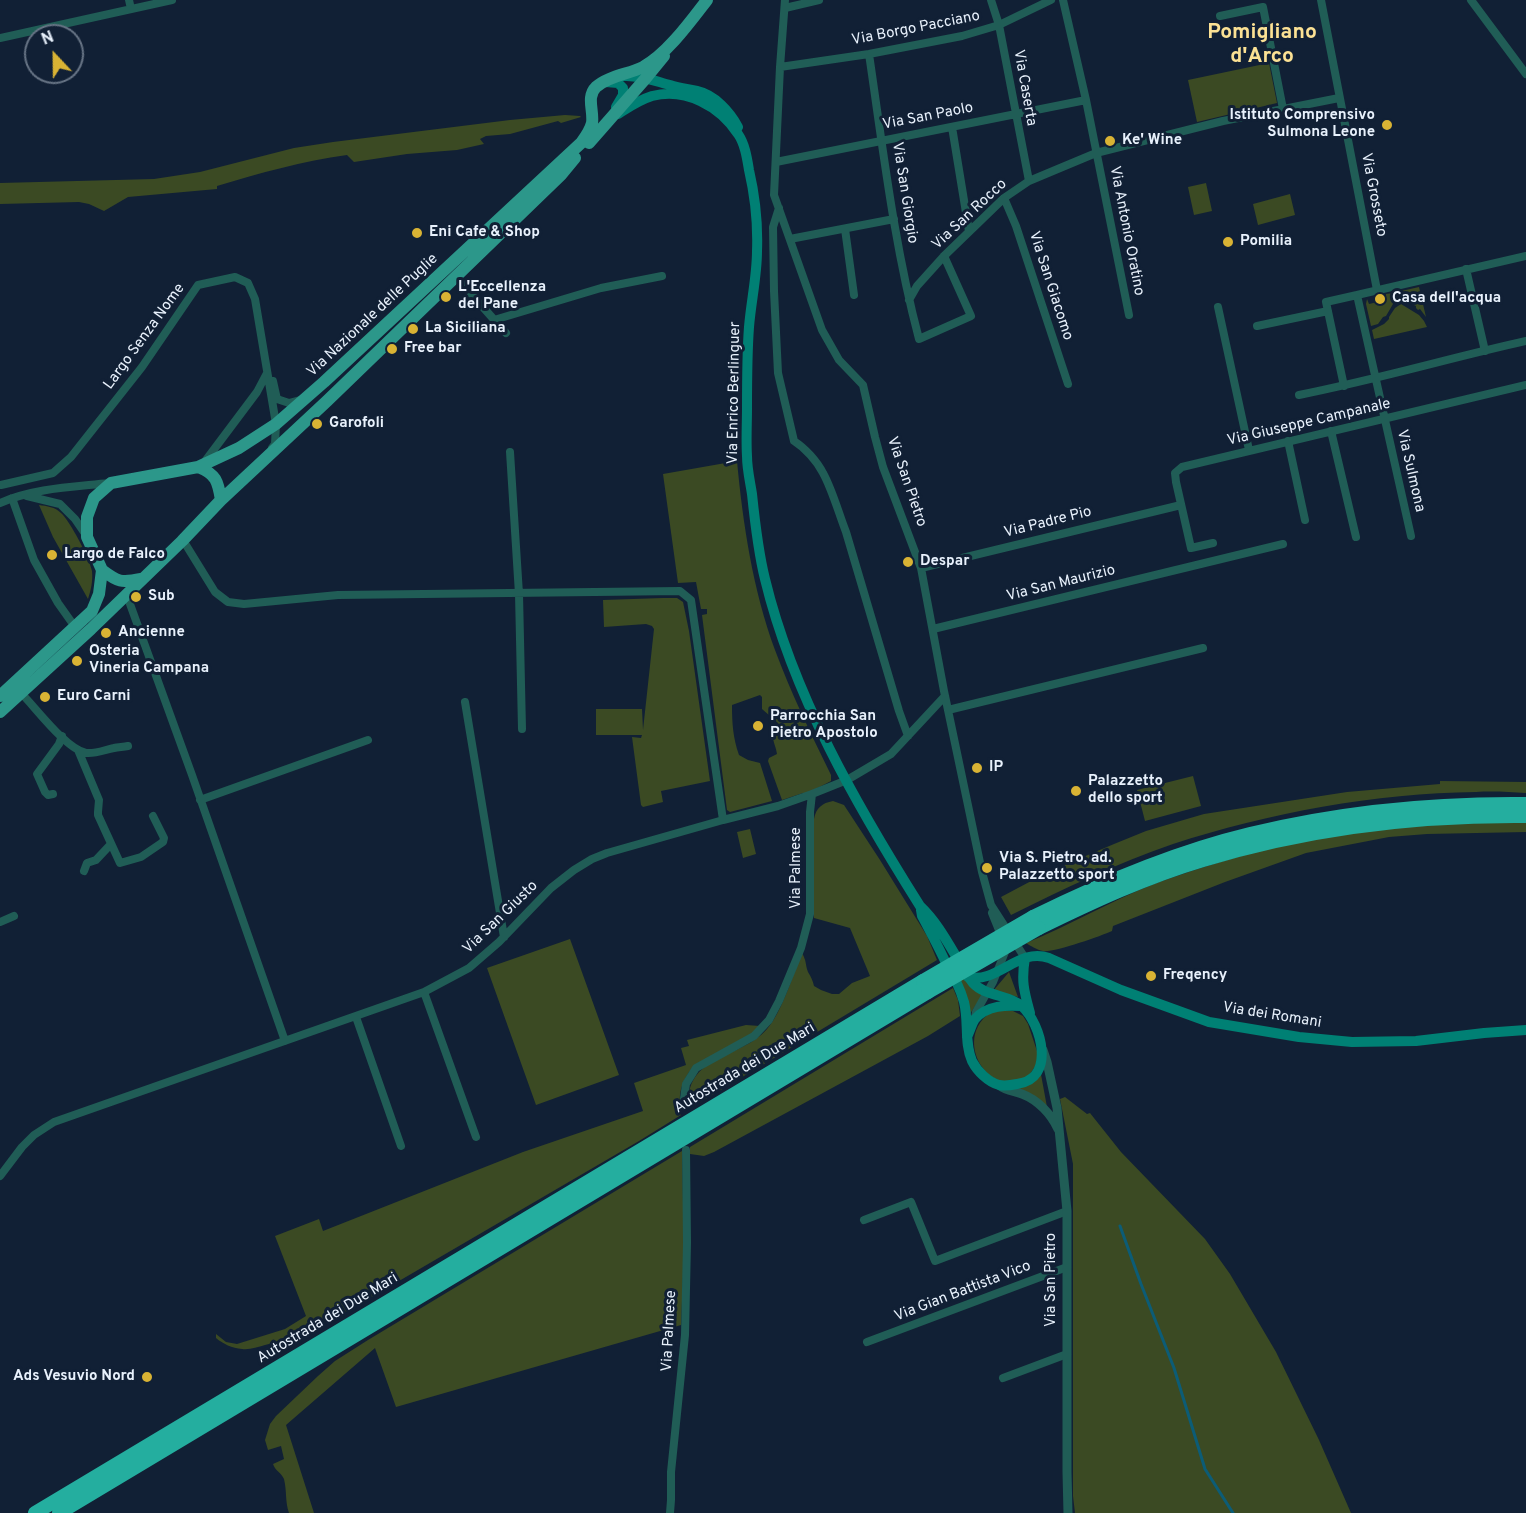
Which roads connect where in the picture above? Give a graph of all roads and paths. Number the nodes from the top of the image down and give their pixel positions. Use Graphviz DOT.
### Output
graph roads {
  1 [pos="129,0"];
  2 [pos="172,0"];
  3 [pos="706,0"];
  4 [pos="819,0"];
  5 [pos="991,0"];
  6 [pos="1051,0"];
  7 [pos="1064,0"];
  8 [pos="1321,0"];
  9 [pos="1471,0"];
  10 [pos="785,4"];
  11 [pos="131,9"];
  12 [pos="1220,16"];
  13 [pos="999,25"];
  14 [pos="0,38"];
  15 [pos="674,40"];
  16 [pos="869,54"];
  17 [pos="661,62"];
  18 [pos="780,67"];
  19 [pos="1526,74"];
  20 [pos="646,78"];
  21 [pos="610,80"];
  22 [pos="674,87"];
  23 [pos="1340,98"];
  24 [pos="1086,100"];
  25 [pos="1282,109"];
  26 [pos="1015,113"];
  27 [pos="612,116"];
  28 [pos="952,127"];
  29 [pos="738,133"];
  30 [pos="882,140"];
  31 [pos="1096,153"];
  32 [pos="776,162"];
  33 [pos="1029,181"];
  34 [pos="1004,198"];
  35 [pos="779,208"];
  36 [pos="894,219"];
  37 [pos="845,229"];
  38 [pos="969,231"];
  39 [pos="790,239"];
  40 [pos="944,256"];
  41 [pos="1526,256"];
  42 [pos="1466,269"];
  43 [pos="662,276"];
  44 [pos="456,277"];
  45 [pos="1377,290"];
  46 [pos="854,295"];
  47 [pos="1357,295"];
  48 [pos="909,300"];
  49 [pos="1218,307"];
  50 [pos="1328,311"];
  51 [pos="1129,315"];
  52 [pos="494,320"];
  53 [pos="1257,326"];
  54 [pos="506,333"];
  55 [pos="1526,341"];
  56 [pos="1485,351"];
  57 [pos="267,373"];
  58 [pos="1375,378"];
  59 [pos="1068,384"];
  60 [pos="1526,385"];
  61 [pos="1344,386"];
  62 [pos="1299,395"];
  63 [pos="306,398"];
  64 [pos="1384,418"];
  65 [pos="276,424"];
  66 [pos="1331,431"];
  67 [pos="1288,441"];
  68 [pos="1249,450"];
  69 [pos="510,452"];
  70 [pos="198,467"];
  71 [pos="256,468"];
  72 [pos="1,483"];
  73 [pos="111,483"];
  74 [pos="22,495"];
  75 [pos="221,500"];
  76 [pos="6,501"];
  77 [pos="1181,505"];
  78 [pos="1305,520"];
  79 [pos="1411,536"];
  80 [pos="87,537"];
  81 [pos="1356,537"];
  82 [pos="182,541"];
  83 [pos="1213,543"];
  84 [pos="1283,544"];
  85 [pos="1191,548"];
  86 [pos="1195,565"];
  87 [pos="921,568"];
  88 [pos="102,570"];
  89 [pos="141,579"];
  90 [pos="126,593"];
  91 [pos="519,594"];
  92 [pos="75,627"];
  93 [pos="933,629"];
  94 [pos="1203,648"];
  95 [pos="21,693"];
  96 [pos="0,696"];
  97 [pos="945,696"];
  98 [pos="465,702"];
  99 [pos="948,710"];
  100 [pos="0,712"];
  101 [pos="522,729"];
  102 [pos="62,736"];
  103 [pos="908,736"];
  104 [pos="368,740"];
  105 [pos="128,746"];
  106 [pos="78,750"];
  107 [pos="846,780"];
  108 [pos="53,794"];
  109 [pos="812,794"];
  110 [pos="200,800"];
  111 [pos="1526,804"];
  112 [pos="153,816"];
  113 [pos="1526,816"];
  114 [pos="723,820"];
  115 [pos="111,844"];
  116 [pos="84,871"];
  117 [pos="992,905"];
  118 [pos="920,906"];
  119 [pos="14,916"];
  120 [pos="0,922"];
  121 [pos="504,937"];
  122 [pos="1025,958"];
  123 [pos="997,972"];
  124 [pos="968,977"];
  125 [pos="926,987"];
  126 [pos="424,992"];
  127 [pos="988,993"];
  128 [pos="1026,1010"];
  129 [pos="356,1017"];
  130 [pos="975,1019"];
  131 [pos="1526,1030"];
  132 [pos="967,1037"];
  133 [pos="285,1041"];
  134 [pos="1043,1050"];
  135 [pos="999,1085"];
  136 [pos="683,1106"];
  137 [pos="1059,1131"];
  138 [pos="476,1137"];
  139 [pos="401,1146"];
  140 [pos="686,1150"];
  141 [pos="0,1176"];
  142 [pos="1067,1211"];
  143 [pos="864,1220"];
  144 [pos="1067,1267"];
  145 [pos="867,1342"];
  146 [pos="1067,1354"];
  147 [pos="1003,1378"];
  148 [pos="35,1513"];
  149 [pos="59,1513"];
  150 [pos="670,1513"];
  151 [pos="1068,1513"];
  1 -- 11 [label="street"];
  2 -- 11 [label="street"];
  3 -- 15 [label="main road"];
  4 -- 10 [label="street"];
  5 -- 13 [label="street, Via Caserta"];
  6 -- 13 [label="street, Via Borgo Pacciano"];
  7 -- 24 [label="street, Via Antonio Oratino"];
  8 -- 23 [label="street, Via Grosseto"];
  9 -- 19 [label="street"];
  10 -- 18 [label="street, Via San Pietro"];
  11 -- 14 [label="street"];
  12 -- 25 [label="street"];
  13 -- 16 [label="street, Via Borgo Pacciano"];
  13 -- 26 [label="street, Via Caserta"];
  15 -- 17 [label="main road, Via Nazionale delle Puglie"];
  15 -- 21 [label="main road"];
  16 -- 18 [label="street, Via Borgo Pacciano"];
  16 -- 30 [label="street, Via San Giorgio"];
  17 -- 20 [label="main road, Via Nazionale delle Puglie"];
  17 -- 22 [label="main road"];
  18 -- 32 [label="street, Via San Pietro"];
  20 -- 21 [label="main road, Via Enrico Berlinguer"];
  20 -- 22 [label="main road, Via Enrico Berlinguer"];
  20 -- 27 [label="main road, Via Nazionale delle Puglie"];
  21 -- 27 [label="main road, Via Nazionale delle Puglie"];
  21 -- 63 [label="main road, Via Nazionale delle Puglie"];
  22 -- 29 [label="main road, Via Enrico Berlinguer"];
  23 -- 25 [label="street, Via San Rocco"];
  23 -- 45 [label="street, Via Grosseto"];
  24 -- 26 [label="street, Via San Paolo"];
  24 -- 31 [label="street, Via Antonio Oratino"];
  25 -- 31 [label="street, Via San Rocco"];
  26 -- 28 [label="street, Via San Paolo"];
  26 -- 33 [label="street, Via Caserta"];
  27 -- 29 [label="main road, Via Enrico Berlinguer"];
  27 -- 44 [label="main road, Via Nazionale delle Puglie"];
  28 -- 30 [label="street, Via San Paolo"];
  28 -- 38 [label="street"];
  29 -- 107 [label="main road, Via Enrico Berlinguer"];
  30 -- 32 [label="street, Via San Paolo"];
  30 -- 36 [label="street, Via San Giorgio"];
  31 -- 33 [label="street, Via San Rocco"];
  31 -- 51 [label="street, Via Antonio Oratino"];
  32 -- 35 [label="street, Via San Pietro"];
  33 -- 34 [label="street, Via San Rocco"];
  34 -- 38 [label="street, Via San Rocco"];
  34 -- 59 [label="street, Via San Giacomo"];
  35 -- 39 [label="street, Via San Pietro"];
  35 -- 103 [label="street"];
  36 -- 37 [label="street"];
  36 -- 48 [label="street, Via San Giorgio"];
  37 -- 39 [label="street"];
  37 -- 46 [label="street"];
  38 -- 40 [label="street, Via San Rocco"];
  39 -- 87 [label="street, Via San Pietro"];
  40 -- 48 [label="street, Via San Rocco"];
  40 -- 48 [label="street, Via San Giorgio"];
  41 -- 42 [label="street"];
  42 -- 45 [label="street"];
  42 -- 56 [label="street"];
  43 -- 52 [label="street"];
  44 -- 52 [label="street"];
  44 -- 71 [label="main road, Via Nazionale delle Puglie"];
  45 -- 47 [label="street"];
  47 -- 50 [label="street"];
  47 -- 58 [label="street, Via Sulmona"];
  49 -- 68 [label="street"];
  50 -- 53 [label="street"];
  50 -- 61 [label="street"];
  52 -- 54 [label="street"];
  55 -- 56 [label="street"];
  56 -- 58 [label="street"];
  57 -- 63 [label="street, Largo Senza Nome"];
  57 -- 65 [label="street, Largo Senza Nome"];
  57 -- 70 [label="street"];
  57 -- 72 [label="street, Largo Senza Nome"];
  58 -- 61 [label="street"];
  58 -- 64 [label="street, Via Sulmona"];
  60 -- 64 [label="street, Via Giuseppe Campanale"];
  61 -- 62 [label="street"];
  63 -- 65 [label="main road, Via Nazionale delle Puglie"];
  64 -- 66 [label="street, Via Giuseppe Campanale"];
  64 -- 79 [label="street, Via Sulmona"];
  65 -- 70 [label="main road, Via Nazionale delle Puglie"];
  65 -- 71 [label="street, Largo Senza Nome"];
  66 -- 67 [label="street, Via Giuseppe Campanale"];
  66 -- 81 [label="street"];
  67 -- 68 [label="street, Via Giuseppe Campanale"];
  67 -- 78 [label="street"];
  68 -- 77 [label="street, Via Giuseppe Campanale"];
  69 -- 91 [label="street"];
  70 -- 73 [label="main road, Via Nazionale delle Puglie"];
  70 -- 75 [label="main road"];
  71 -- 75 [label="main road, Via Nazionale delle Puglie"];
  72 -- 76 [label="street"];
  73 -- 74 [label="street"];
  73 -- 80 [label="main road"];
  74 -- 76 [label="street"];
  74 -- 80 [label="street"];
  75 -- 82 [label="main road, Via Nazionale delle Puglie"];
  76 -- 92 [label="street"];
  77 -- 85 [label="street, Via Giuseppe Campanale"];
  77 -- 87 [label="street, Via Padre Pio"];
  80 -- 88 [label="main road"];
  82 -- 89 [label="main road, Via Nazionale delle Puglie"];
  82 -- 91 [label="street"];
  83 -- 85 [label="street"];
  84 -- 86 [label="street, Via San Maurizio"];
  85 -- 86 [label="street, Via Giuseppe Campanale"];
  86 -- 93 [label="street, Via San Maurizio"];
  87 -- 93 [label="street, Via San Pietro"];
  88 -- 89 [label="main road"];
  88 -- 92 [label="main road"];
  89 -- 90 [label="main road, Via Nazionale delle Puglie"];
  90 -- 95 [label="main road, Via Nazionale delle Puglie"];
  90 -- 110 [label="street"];
  91 -- 101 [label="street"];
  91 -- 114 [label="street"];
  92 -- 96 [label="main road"];
  93 -- 97 [label="street, Via San Pietro"];
  94 -- 99 [label="street"];
  95 -- 100 [label="main road, Via Nazionale delle Puglie"];
  95 -- 102 [label="street"];
  97 -- 99 [label="street, Via San Pietro"];
  97 -- 103 [label="street, Via San Giusto"];
  98 -- 121 [label="street"];
  99 -- 117 [label="street, Via San Pietro"];
  102 -- 106 [label="street"];
  102 -- 108 [label="street"];
  103 -- 107 [label="street, Via San Giusto"];
  104 -- 110 [label="street"];
  105 -- 106 [label="street"];
  106 -- 115 [label="street"];
  107 -- 109 [label="street, Via San Giusto"];
  107 -- 118 [label="main road, Via Enrico Berlinguer"];
  109 -- 114 [label="street, Via San Giusto"];
  109 -- 136 [label="street, Via Palmese"];
  110 -- 133 [label="street"];
  111 -- 125 [label="highway, Autostrada dei Due Mari, bridge"];
  112 -- 115 [label="street"];
  113 -- 125 [label="highway, Autostrada dei Due Mari, bridge"];
  114 -- 121 [label="street, Via San Giusto"];
  115 -- 116 [label="street"];
  117 -- 122 [label="street, Via San Pietro"];
  117 -- 123 [label="street"];
  118 -- 124 [label="main road, Via Enrico Berlinguer"];
  118 -- 132 [label="main road, Via Enrico Berlinguer"];
  119 -- 120 [label="street"];
  121 -- 126 [label="street, Via San Giusto"];
  122 -- 123 [label="main road"];
  122 -- 128 [label="main road"];
  122 -- 131 [label="main road, Via dei Romani"];
  123 -- 124 [label="main road"];
  123 -- 127 [label="street"];
  124 -- 127 [label="main road"];
  125 -- 148 [label="highway, Autostrada dei Due Mari"];
  125 -- 149 [label="highway, Autostrada dei Due Mari"];
  126 -- 129 [label="street, Via San Giusto"];
  126 -- 138 [label="street"];
  127 -- 128 [label="main road"];
  127 -- 130 [label="street"];
  128 -- 130 [label="main road"];
  128 -- 134 [label="main road"];
  129 -- 133 [label="street, Via San Giusto"];
  129 -- 139 [label="street"];
  130 -- 132 [label="main road"];
  132 -- 135 [label="main road"];
  133 -- 141 [label="street, Via San Giusto"];
  134 -- 135 [label="main road"];
  134 -- 137 [label="street, Via San Pietro"];
  135 -- 137 [label="street"];
  137 -- 142 [label="street, Via San Pietro"];
  140 -- 150 [label="street, Via Palmese"];
  142 -- 143 [label="street"];
  142 -- 144 [label="street, Via San Pietro"];
  144 -- 145 [label="street, Via Gian Battista Vico"];
  144 -- 146 [label="street, Via San Pietro"];
  146 -- 147 [label="street"];
  146 -- 151 [label="street, Via San Pietro"];
}
